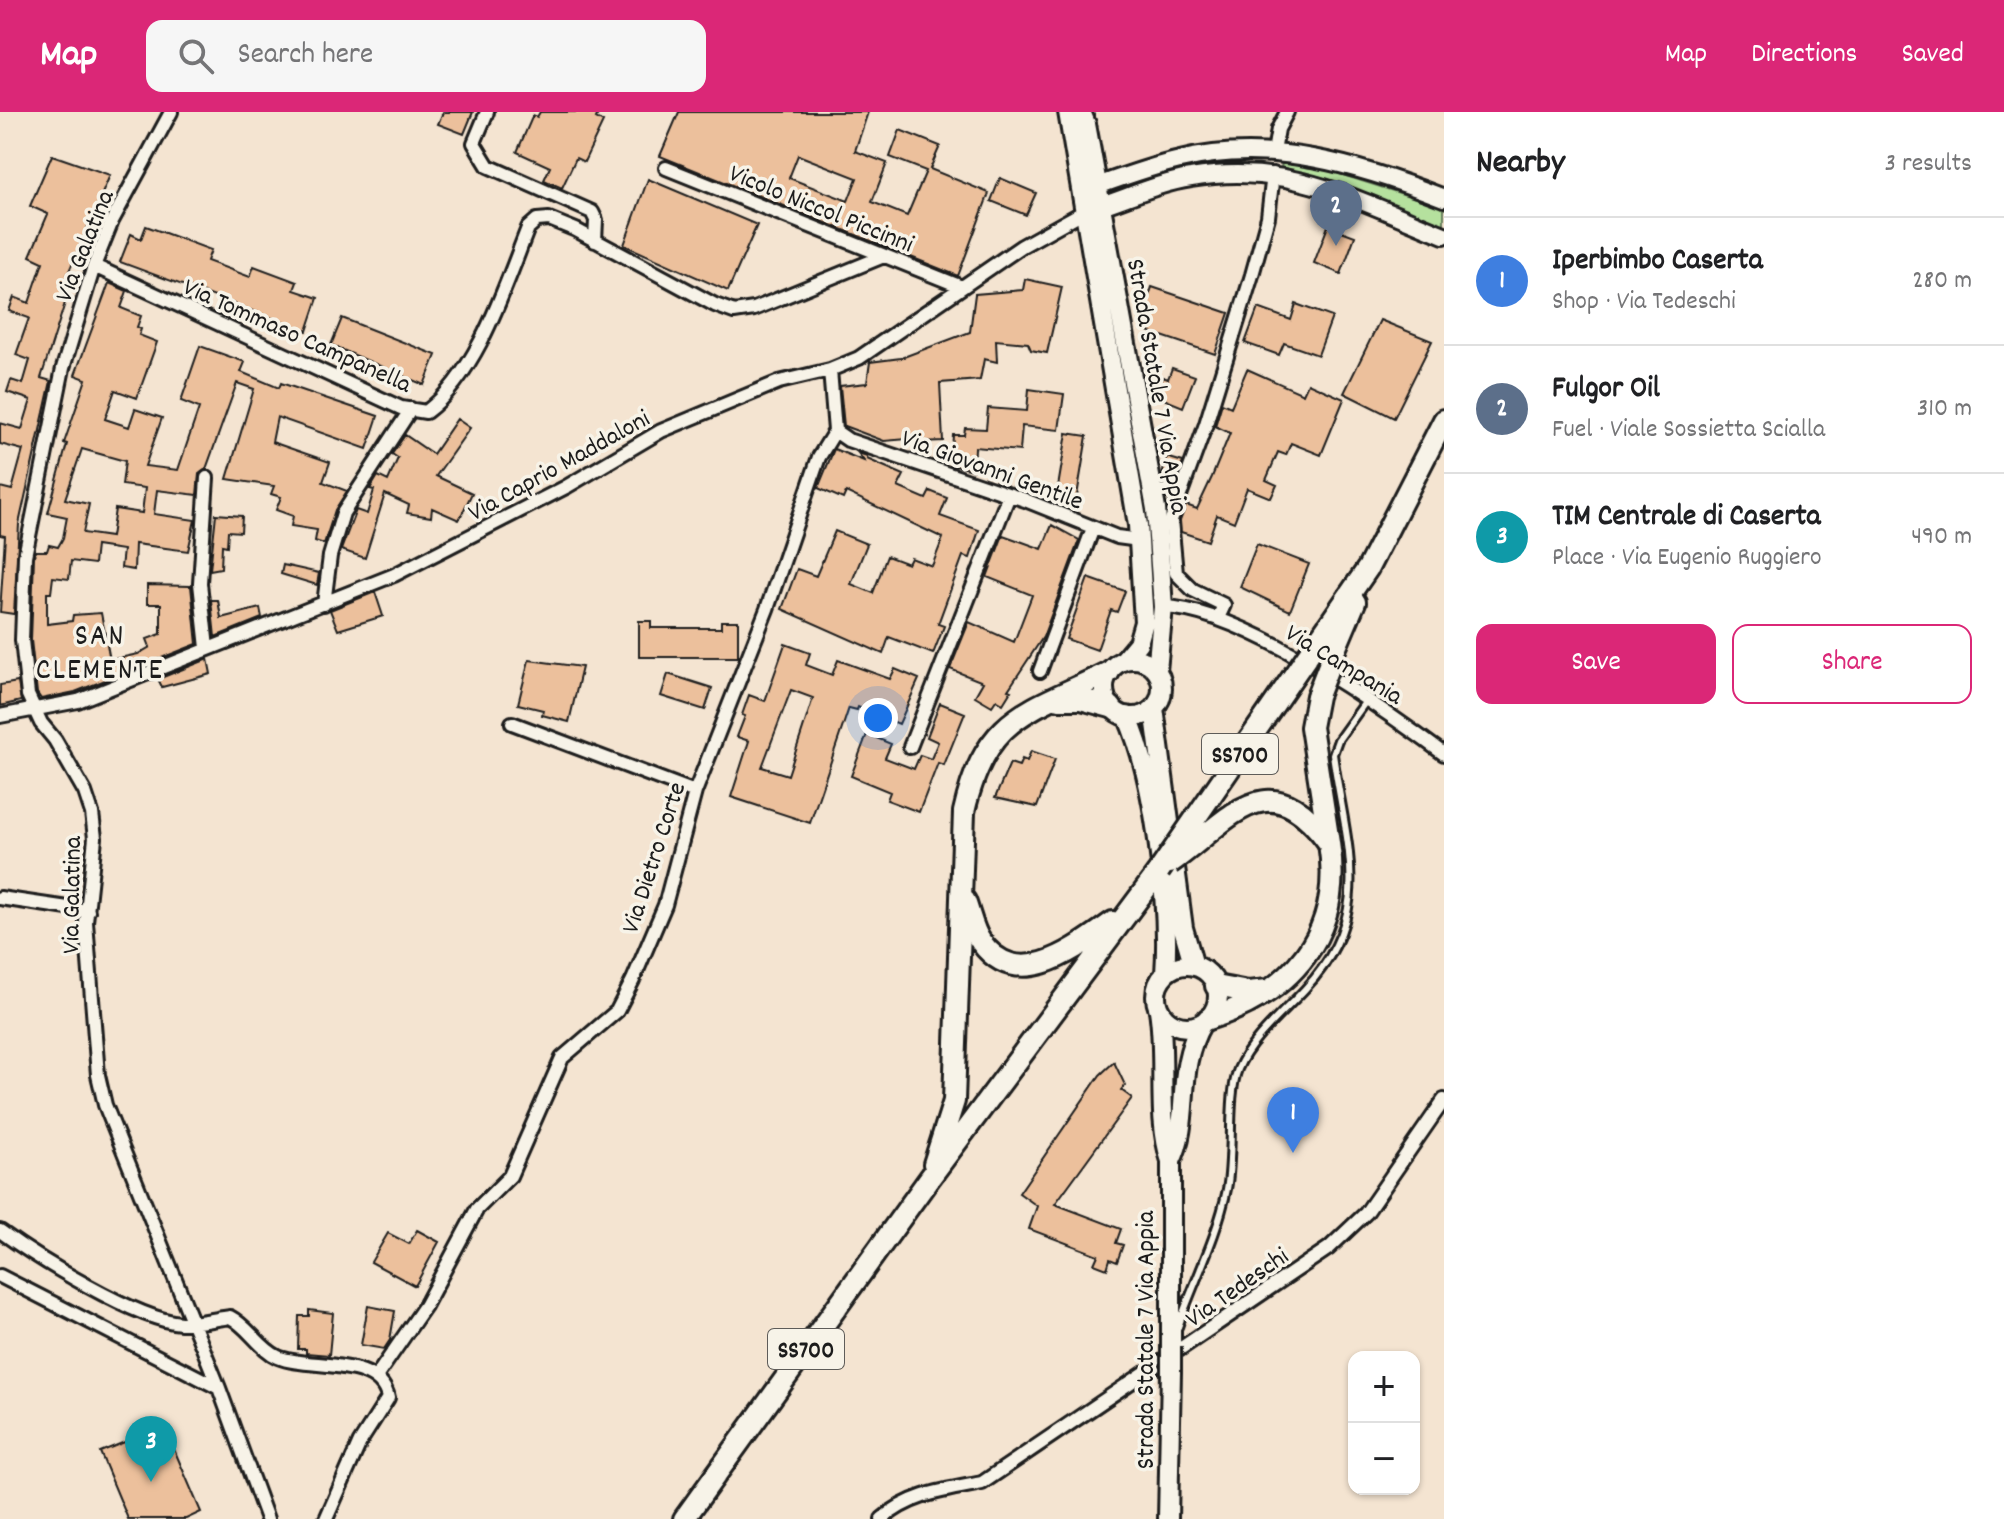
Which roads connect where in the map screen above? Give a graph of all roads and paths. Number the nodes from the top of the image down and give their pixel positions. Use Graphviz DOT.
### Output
graph roads {
  1 [pos="171,112"];
  2 [pos="487,112"];
  3 [pos="1068,112"];
  4 [pos="1081,112"];
  5 [pos="1287,112"];
  6 [pos="1274,152"];
  7 [pos="666,168"];
  8 [pos="1273,174"];
  9 [pos="1088,189"];
  10 [pos="1444,198"];
  11 [pos="1092,209"];
  12 [pos="1444,235"];
  13 [pos="600,244"];
  14 [pos="884,256"];
  15 [pos="94,266"];
  16 [pos="962,287"];
  17 [pos="830,370"];
  18 [pos="411,409"];
  19 [pos="1444,420"];
  20 [pos="835,431"];
  21 [pos="207,478"];
  22 [pos="1182,489"];
  23 [pos="1153,492"];
  24 [pos="1009,495"];
  25 [pos="1093,528"];
  26 [pos="1139,540"];
  27 [pos="324,604"];
  28 [pos="1163,607"];
  29 [pos="1218,618"];
  30 [pos="1329,642"];
  31 [pos="207,648"];
  32 [pos="1116,666"];
  33 [pos="1040,671"];
  34 [pos="1157,671"];
  35 [pos="1368,698"];
  36 [pos="1047,699"];
  37 [pos="32,708"];
  38 [pos="1154,708"];
  39 [pos="1119,711"];
  40 [pos="0,716"];
  41 [pos="512,723"];
  42 [pos="910,747"];
  43 [pos="1444,754"];
  44 [pos="695,792"];
  45 [pos="1329,843"];
  46 [pos="1159,871"];
  47 [pos="961,890"];
  48 [pos="0,898"];
  49 [pos="1129,910"];
  50 [pos="88,911"];
  51 [pos="1194,966"];
  52 [pos="1165,974"];
  53 [pos="1216,986"];
  54 [pos="1272,990"];
  55 [pos="1159,1010"];
  56 [pos="1205,1021"];
  57 [pos="1444,1100"];
  58 [pos="1171,1161"];
  59 [pos="929,1179"];
  60 [pos="0,1231"];
  61 [pos="0,1276"];
  62 [pos="193,1323"];
  63 [pos="1171,1346"];
  64 [pos="376,1377"];
  65 [pos="219,1388"];
  66 [pos="267,1519"];
  67 [pos="326,1519"];
  68 [pos="684,1519"];
  69 [pos="882,1519"];
  70 [pos="1168,1519"];
  1 -- 15 [label="street, Via Galatina"];
  2 -- 13 [label="street"];
  3 -- 9 [label="main road, Strada Statale 7 Via Appia"];
  4 -- 9 [label="main road, Strada Statale 7 Via Appia"];
  5 -- 6 [label="street"];
  6 -- 9 [label="street"];
  6 -- 10 [label="street"];
  7 -- 14 [label="street, Vicolo Niccol Piccinni"];
  8 -- 11 [label="street"];
  8 -- 12 [label="street"];
  8 -- 22 [label="street"];
  9 -- 11 [label="main road, Strada Statale 7 Via Appia"];
  11 -- 16 [label="street, Via Caprio Maddaloni"];
  11 -- 23 [label="main road, Strada Statale 7 Via Appia"];
  11 -- 26 [label="main road, Strada Statale 7 Via Appia"];
  13 -- 14 [label="street"];
  13 -- 18 [label="street, Via Tommaso Campanella"];
  14 -- 16 [label="street, Vicolo Niccol Piccinni"];
  15 -- 18 [label="street, Via Tommaso Campanella"];
  15 -- 37 [label="street, Via Galatina"];
  16 -- 17 [label="street, Via Caprio Maddaloni"];
  17 -- 20 [label="street"];
  17 -- 27 [label="street, Via Caprio Maddaloni"];
  18 -- 27 [label="street"];
  19 -- 30 [label="highway"];
  20 -- 24 [label="street, Via Giovanni Gentile"];
  20 -- 44 [label="street, Via Dietro Corte"];
  21 -- 31 [label="street"];
  22 -- 23 [label="street"];
  22 -- 29 [label="street, Via Campania"];
  23 -- 28 [label="main road, Strada Statale 7 Via Appia"];
  24 -- 25 [label="street, Via Giovanni Gentile"];
  24 -- 42 [label="street"];
  25 -- 26 [label="street, Via Giovanni Gentile"];
  25 -- 33 [label="street"];
  26 -- 32 [label="main road, Strada Statale 7 Via Appia"];
  27 -- 31 [label="street, Via Caprio Maddaloni"];
  28 -- 29 [label="street, Via Campania"];
  28 -- 34 [label="main road, Strada Statale 7 Via Appia"];
  29 -- 35 [label="street, Via Campania"];
  30 -- 45 [label="highway, SS700, bridge"];
  30 -- 46 [label="highway, SS700, bridge"];
  31 -- 37 [label="street, Via Caprio Maddaloni"];
  32 -- 34 [label="main road"];
  32 -- 36 [label="highway, SS700"];
  32 -- 39 [label="main road, Strada Statale 7 Via Appia"];
  34 -- 38 [label="main road, Strada Statale 7 Via Appia"];
  35 -- 43 [label="street, Via Campania"];
  35 -- 63 [label="lane"];
  36 -- 39 [label="highway"];
  36 -- 47 [label="highway, SS700"];
  37 -- 40 [label="street, Via Caprio Maddaloni"];
  37 -- 50 [label="street, Via Galatina"];
  38 -- 39 [label="main road"];
  38 -- 51 [label="main road, Strada Statale 7 Via Appia"];
  39 -- 52 [label="main road, Strada Statale 7 Via Appia"];
  41 -- 44 [label="street"];
  44 -- 64 [label="street, Via Dietro Corte"];
  45 -- 46 [label="highway, SS700, bridge"];
  45 -- 54 [label="highway, SS700"];
  46 -- 49 [label="highway, SS700"];
  47 -- 49 [label="highway, SS700"];
  47 -- 59 [label="highway"];
  48 -- 50 [label="street"];
  49 -- 59 [label="highway, SS700"];
  50 -- 62 [label="street, Via Galatina"];
  51 -- 52 [label="main road"];
  51 -- 53 [label="main road"];
  52 -- 55 [label="main road, Strada Statale 7 Via Appia"];
  53 -- 54 [label="highway"];
  53 -- 56 [label="main road, Strada Statale 7 Via Appia"];
  54 -- 56 [label="highway"];
  55 -- 56 [label="main road"];
  55 -- 58 [label="main road, Strada Statale 7 Via Appia"];
  56 -- 58 [label="main road, Strada Statale 7 Via Appia"];
  57 -- 69 [label="street, Via Tedeschi"];
  58 -- 63 [label="main road, Strada Statale 7 Via Appia"];
  59 -- 68 [label="highway, SS700"];
  60 -- 62 [label="street"];
  61 -- 65 [label="street"];
  62 -- 64 [label="street"];
  62 -- 65 [label="street, Via Galatina"];
  63 -- 70 [label="main road, Strada Statale 7 Via Appia, bridge"];
  64 -- 67 [label="street"];
  65 -- 66 [label="street, Via Galatina"];
}
